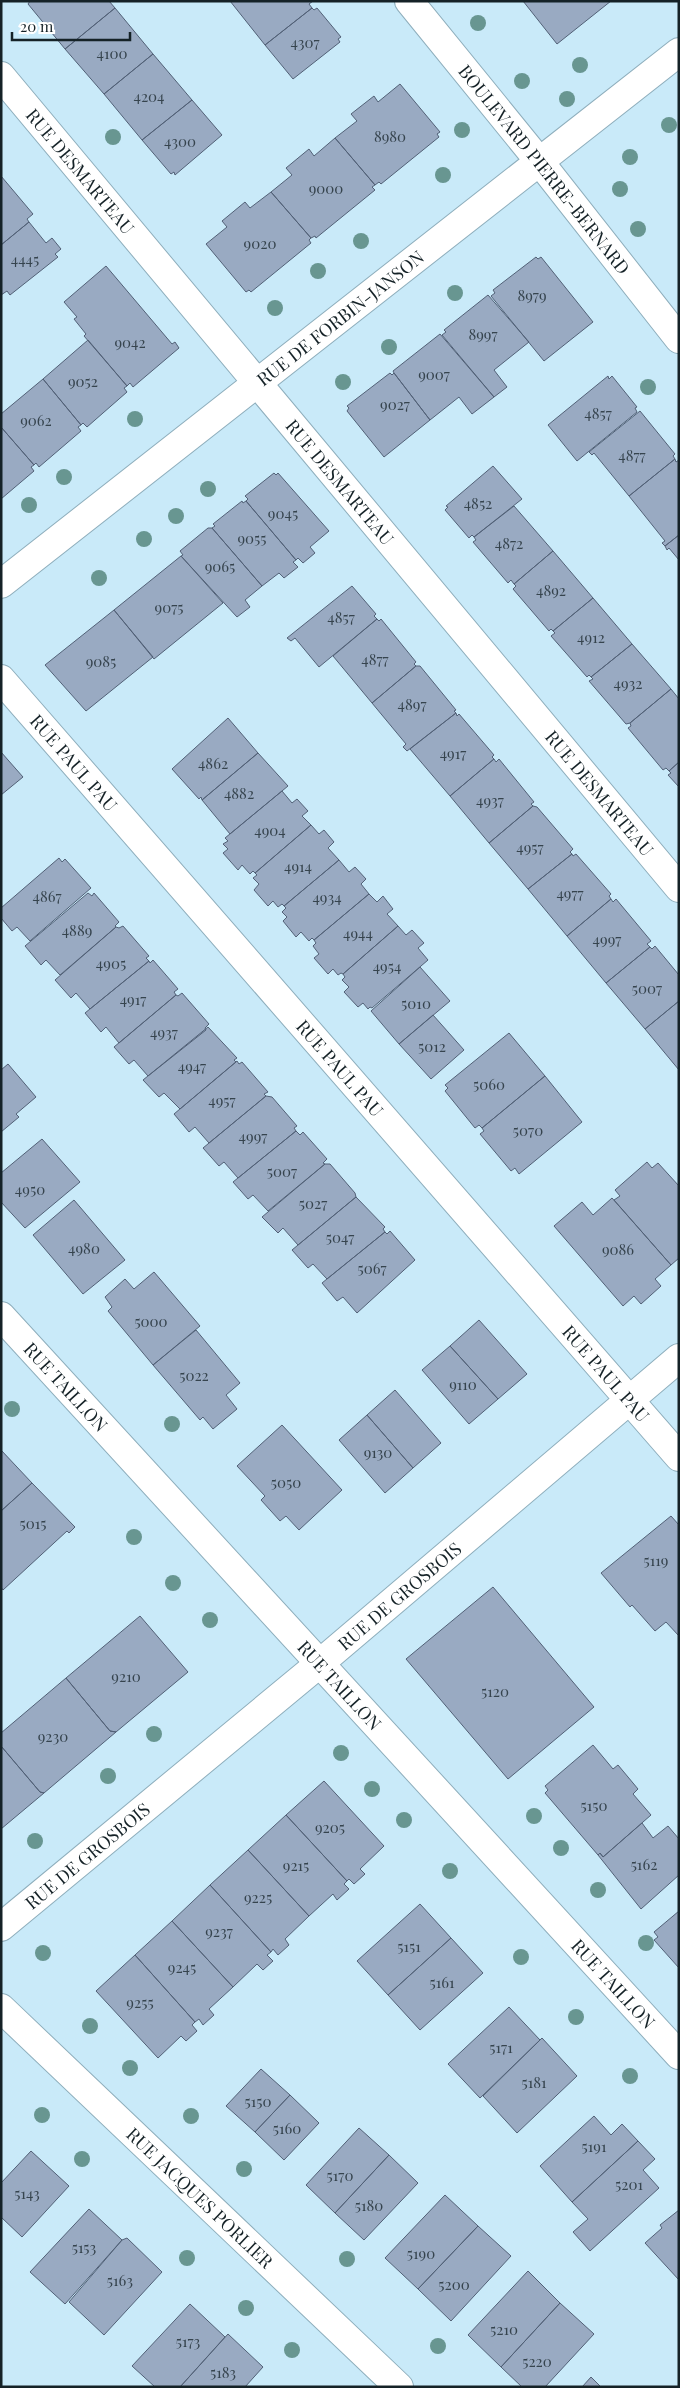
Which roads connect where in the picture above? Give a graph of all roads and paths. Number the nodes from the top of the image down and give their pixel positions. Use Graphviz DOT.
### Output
graph roads {
  1 [pos="409,1"];
  2 [pos="679,52"];
  3 [pos="1,76"];
  4 [pos="539,161"];
  5 [pos="679,339"];
  6 [pos="257,383"];
  7 [pos="1,584"];
  8 [pos="1,679"];
  9 [pos="679,888"];
  10 [pos="1,1316"];
  11 [pos="679,1358"];
  12 [pos="628,1400"];
  13 [pos="679,1457"];
  14 [pos="319,1664"];
  15 [pos="1,1927"];
  16 [pos="1,2008"];
  17 [pos="679,2055"];
  18 [pos="399,2387"];
  1 -- 4 [label="street, BOULEVARD PIERRE-BERNARD"];
  2 -- 4 [label="street, RUE DE FORBIN-JANSON"];
  3 -- 6 [label="street, RUE DESMARTEAU"];
  4 -- 5 [label="street, BOULEVARD PIERRE-BERNARD"];
  4 -- 6 [label="street, RUE DE FORBIN-JANSON"];
  6 -- 7 [label="street, RUE DE FORBIN-JANSON"];
  6 -- 9 [label="street, RUE DESMARTEAU"];
  8 -- 12 [label="street, RUE PAUL PAU"];
  10 -- 14 [label="street, RUE TAILLON"];
  11 -- 12 [label="street, RUE DE GROSBOIS"];
  12 -- 13 [label="street, RUE PAUL PAU"];
  12 -- 14 [label="street, RUE DE GROSBOIS"];
  14 -- 15 [label="street, RUE DE GROSBOIS"];
  14 -- 17 [label="street, RUE TAILLON"];
  16 -- 18 [label="street, RUE JACQUES PORLIER"];
}
